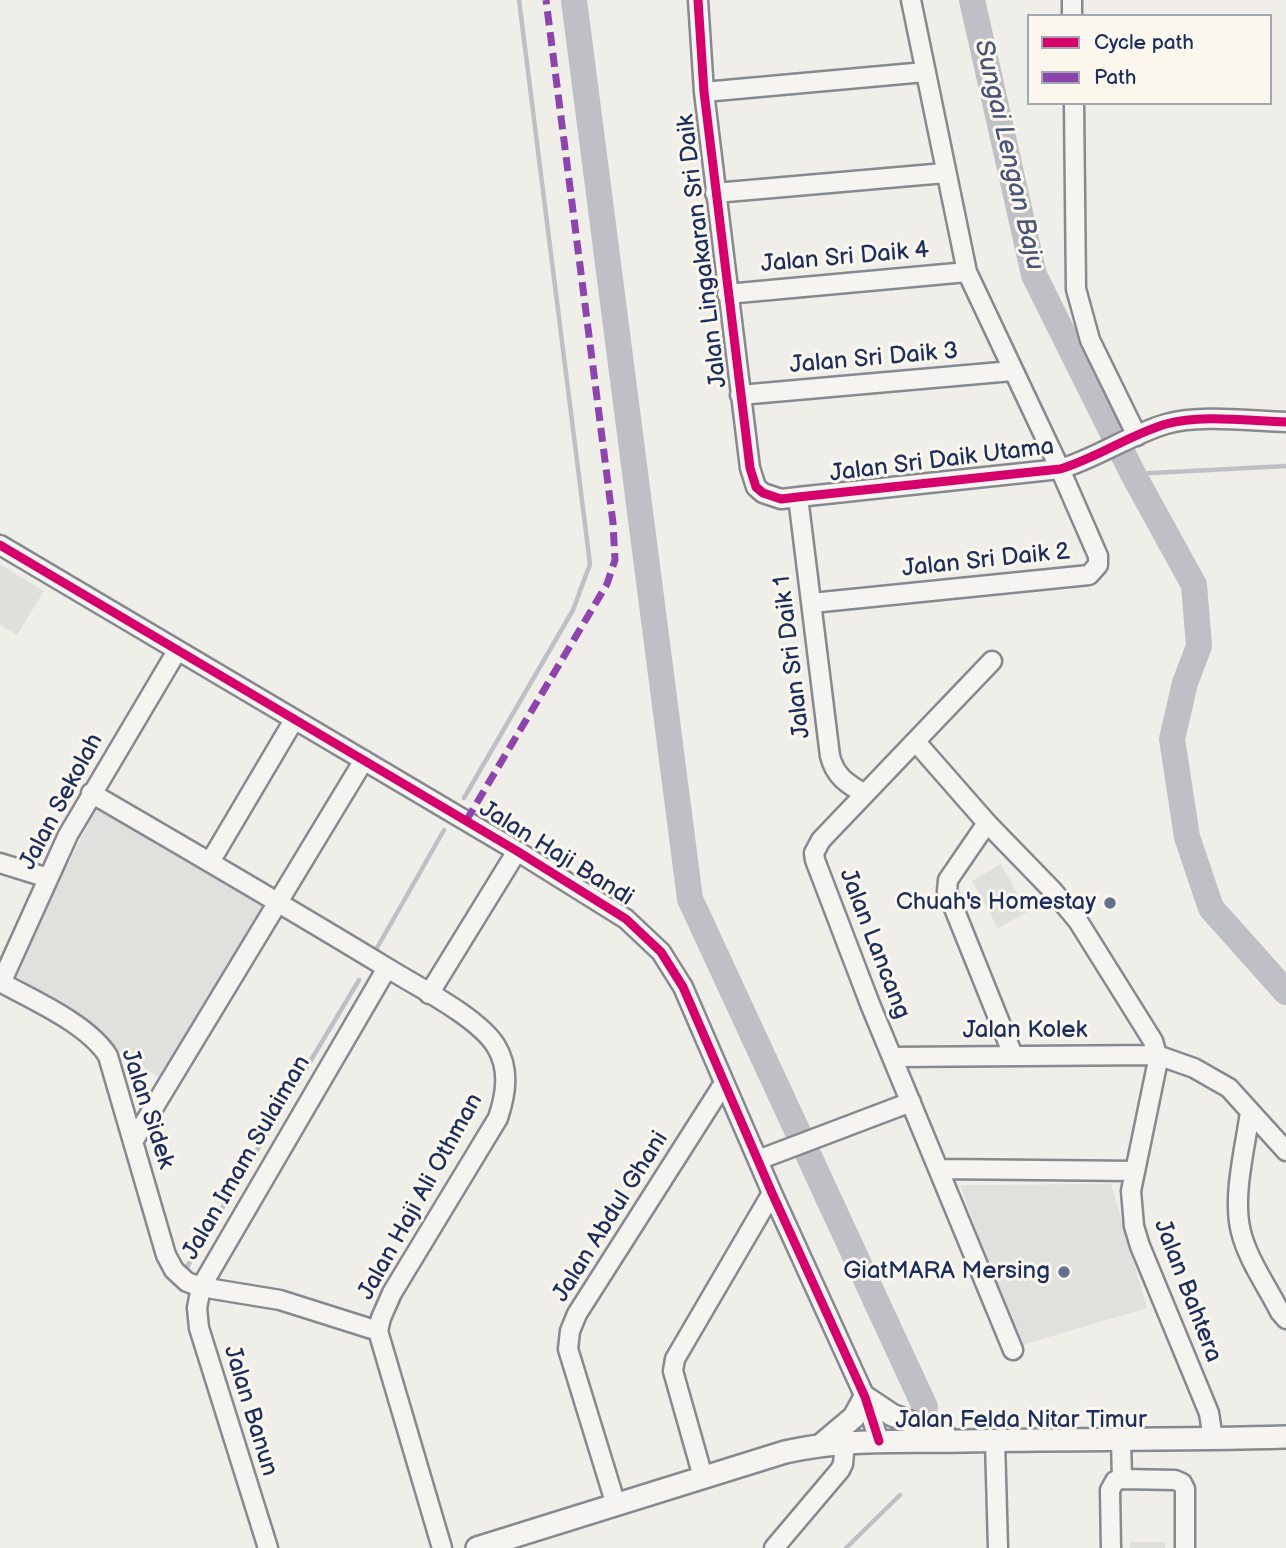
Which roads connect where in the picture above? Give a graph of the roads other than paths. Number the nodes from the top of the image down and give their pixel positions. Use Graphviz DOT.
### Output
graph roads {
  1 [pos="698,0"];
  2 [pos="911,0"];
  3 [pos="925,72"];
  4 [pos="704,92"];
  5 [pos="1074,105"];
  6 [pos="944,173"];
  7 [pos="715,193"];
  8 [pos="967,272"];
  9 [pos="727,293"];
  10 [pos="1012,371"];
  11 [pos="740,395"];
  12 [pos="1286,422"];
  13 [pos="1132,438"];
  14 [pos="1060,469"];
  15 [pos="763,493"];
  16 [pos="798,497"];
  17 [pos="0,545"];
  18 [pos="812,603"];
  19 [pos="177,651"];
  20 [pos="992,661"];
  21 [pos="294,720"];
  22 [pos="916,742"];
  23 [pos="363,760"];
  24 [pos="91,793"];
  25 [pos="865,794"];
  26 [pos="987,822"];
  27 [pos="517,851"];
  28 [pos="210,862"];
  29 [pos="0,863"];
  30 [pos="48,878"];
  31 [pos="278,902"];
  32 [pos="387,968"];
  33 [pos="1,982"];
  34 [pos="429,994"];
  35 [pos="1013,1055"];
  36 [pos="1157,1055"];
  37 [pos="893,1057"];
  38 [pos="724,1083"];
  39 [pos="911,1102"];
  40 [pos="1250,1112"];
  41 [pos="134,1140"];
  42 [pos="1286,1151"];
  43 [pos="758,1160"];
  44 [pos="940,1169"];
  45 [pos="1135,1171"];
  46 [pos="772,1193"];
  47 [pos="201,1287"];
  48 [pos="1286,1319"];
  49 [pos="378,1331"];
  50 [pos="1013,1350"];
  51 [pos="865,1397"];
  52 [pos="1286,1437"];
  53 [pos="1213,1439"];
  54 [pos="1121,1440"];
  55 [pos="879,1441"];
  56 [pos="961,1441"];
  57 [pos="995,1441"];
  58 [pos="845,1442"];
  59 [pos="822,1444"];
  60 [pos="703,1477"];
  61 [pos="1122,1479"];
  62 [pos="616,1505"];
  63 [pos="268,1548"];
  64 [pos="442,1548"];
  65 [pos="477,1548"];
  66 [pos="774,1548"];
  67 [pos="998,1548"];
  68 [pos="1111,1548"];
  69 [pos="1185,1548"];
  1 -- 4 [label="street, Jalan Lingakaran Sri Daik"];
  2 -- 3 [label="street"];
  3 -- 4 [label="street"];
  3 -- 6 [label="street"];
  4 -- 7 [label="street, Jalan Lingakaran Sri Daik"];
  5 -- 13 [label="street"];
  6 -- 7 [label="street"];
  6 -- 8 [label="street"];
  7 -- 9 [label="street, Jalan Lingakaran Sri Daik"];
  8 -- 9 [label="street, Jalan Sri Daik 4"];
  8 -- 10 [label="street"];
  9 -- 11 [label="street, Jalan Lingakaran Sri Daik"];
  10 -- 11 [label="street, Jalan Sri Daik 3"];
  10 -- 14 [label="street"];
  11 -- 15 [label="street, Jalan Lingakaran Sri Daik"];
  12 -- 13 [label="street, Jalan Sri Daik Utama"];
  13 -- 14 [label="street, Jalan Sri Daik Utama"];
  14 -- 16 [label="street, Jalan Sri Daik Utama"];
  14 -- 18 [label="street, Jalan Sri Daik 2"];
  15 -- 16 [label="street, Jalan Sri Daik Utama"];
  16 -- 18 [label="street, Jalan Sri Daik 1"];
  17 -- 19 [label="street, Jalan Haji Bandi"];
  18 -- 25 [label="street, Jalan Sri Daik 1"];
  19 -- 21 [label="street, Jalan Haji Bandi"];
  19 -- 24 [label="street, Jalan Sekolah"];
  20 -- 22 [label="street, Jalan Lancang"];
  21 -- 23 [label="street, Jalan Haji Bandi"];
  21 -- 28 [label="street"];
  22 -- 25 [label="street, Jalan Lancang"];
  22 -- 26 [label="street"];
  23 -- 27 [label="street, Jalan Haji Bandi"];
  23 -- 31 [label="street"];
  24 -- 28 [label="street, Jalan Haji Ali Othman"];
  24 -- 30 [label="street, Jalan Sekolah"];
  25 -- 37 [label="street, Jalan Lancang"];
  26 -- 35 [label="street"];
  26 -- 36 [label="street"];
  27 -- 34 [label="street"];
  27 -- 38 [label="street, Jalan Haji Bandi"];
  28 -- 31 [label="street, Jalan Haji Ali Othman"];
  29 -- 30 [label="street"];
  30 -- 33 [label="street, Jalan Sekolah"];
  31 -- 32 [label="street, Jalan Haji Ali Othman"];
  31 -- 41 [label="street"];
  32 -- 34 [label="street, Jalan Haji Ali Othman"];
  32 -- 47 [label="street, Jalan Imam Sulaiman"];
  33 -- 41 [label="street, Jalan Sidek"];
  34 -- 49 [label="street, Jalan Haji Ali Othman"];
  35 -- 36 [label="street, Jalan Kolek"];
  35 -- 37 [label="street, Jalan Kolek"];
  36 -- 40 [label="street, Jalan Kolek"];
  36 -- 45 [label="street, Jalan Bahtera"];
  37 -- 39 [label="street, Jalan Lancang"];
  38 -- 43 [label="street, Jalan Haji Bandi"];
  38 -- 62 [label="street, Jalan Abdul Ghani"];
  39 -- 43 [label="street"];
  39 -- 44 [label="street, Jalan Lancang"];
  40 -- 42 [label="street, Jalan Kolek"];
  40 -- 48 [label="street"];
  41 -- 47 [label="street, Jalan Sidek"];
  43 -- 46 [label="street, Jalan Haji Bandi"];
  44 -- 45 [label="street"];
  44 -- 50 [label="street, Jalan Lancang"];
  45 -- 53 [label="street, Jalan Bahtera"];
  46 -- 51 [label="street, Jalan Haji Bandi"];
  46 -- 60 [label="street"];
  47 -- 49 [label="street, Jalan Imam Sulaiman"];
  47 -- 63 [label="street, Jalan Banun"];
  49 -- 64 [label="street, Jalan Haji Ali Othman"];
  51 -- 55 [label="street, Jalan Haji Bandi"];
  51 -- 56 [label="main road"];
  51 -- 59 [label="main road"];
  52 -- 53 [label="main road, Jalan Felda Nitar Timur"];
  53 -- 54 [label="main road, Jalan Felda Nitar Timur"];
  54 -- 57 [label="main road, Jalan Felda Nitar Timur"];
  54 -- 61 [label="street"];
  55 -- 56 [label="main road, Jalan Felda Nitar Timur"];
  55 -- 58 [label="main road, Jalan Felda Nitar Timur"];
  56 -- 57 [label="main road, Jalan Felda Nitar Timur"];
  57 -- 67 [label="street"];
  58 -- 59 [label="main road, Jalan Felda Nitar Timur"];
  58 -- 66 [label="street"];
  59 -- 60 [label="main road, Jalan Felda Nitar Timur"];
  60 -- 62 [label="main road, Jalan Felda Nitar Timur"];
  61 -- 68 [label="street"];
  61 -- 69 [label="street"];
  62 -- 65 [label="main road, Jalan Felda Nitar Timur"];
}
